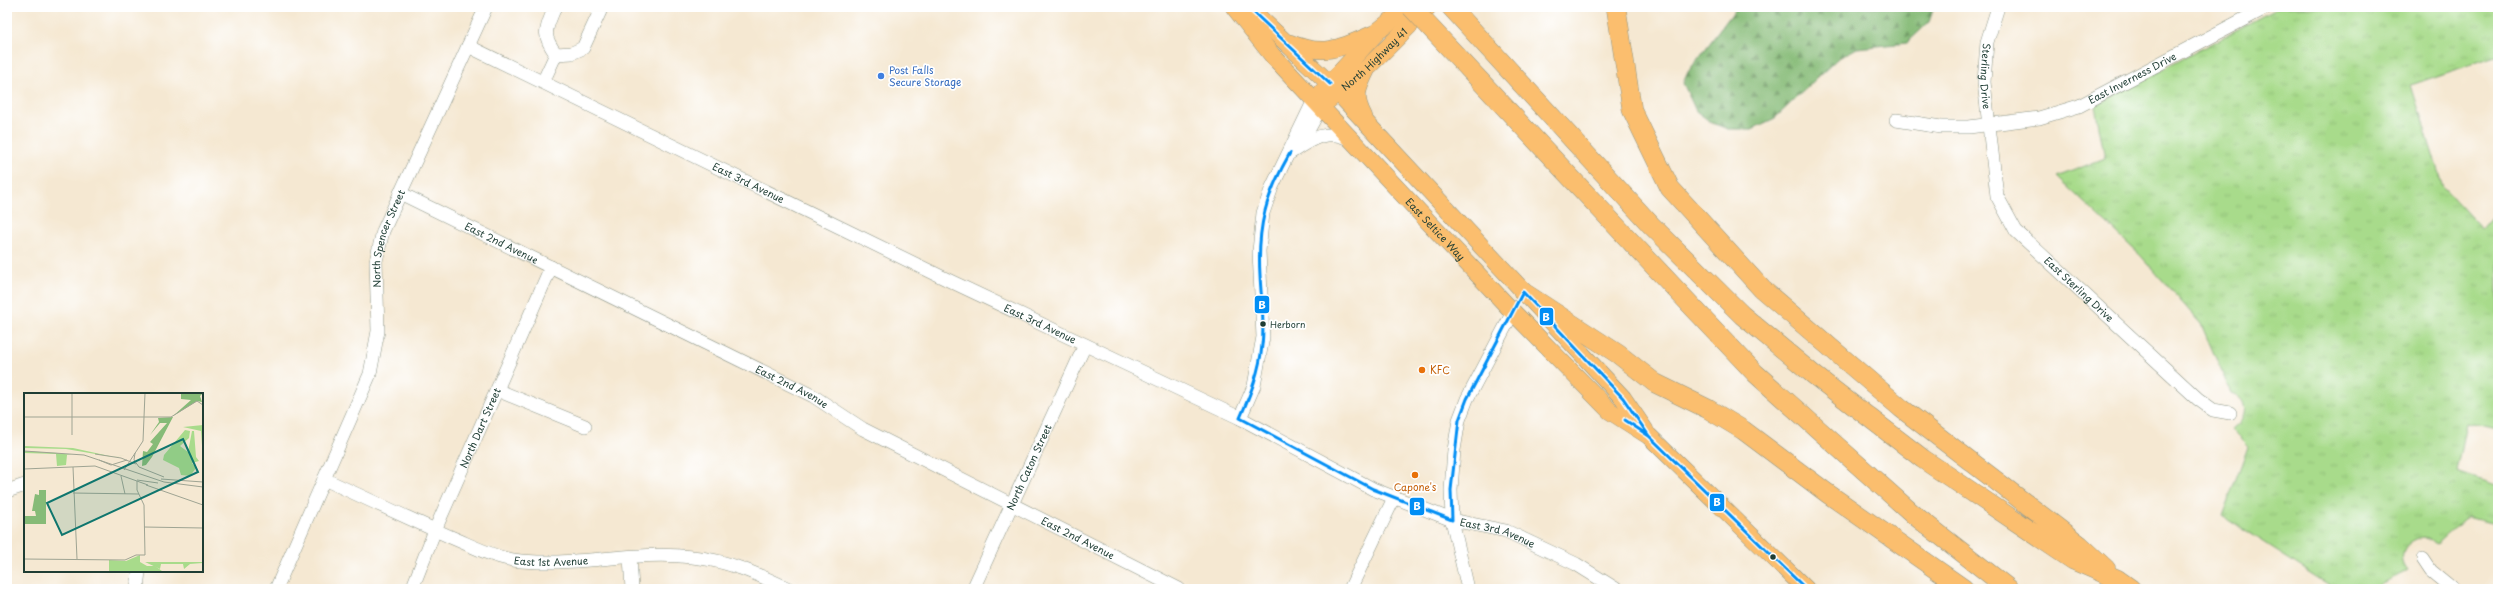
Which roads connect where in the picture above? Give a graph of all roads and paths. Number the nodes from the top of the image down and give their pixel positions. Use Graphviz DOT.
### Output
graph roads {
  1 [pos="486,7"];
  2 [pos="555,7"];
  3 [pos="602,7"];
  4 [pos="1234,7"];
  5 [pos="1248,7"];
  6 [pos="1408,7"];
  7 [pos="1411,7"];
  8 [pos="1428,7"];
  9 [pos="1451,7"];
  10 [pos="1608,7"];
  11 [pos="1616,7"];
  12 [pos="1998,7"];
  13 [pos="2267,7"];
  14 [pos="1378,31"];
  15 [pos="1620,35"];
  16 [pos="1287,42"];
  17 [pos="468,46"];
  18 [pos="556,54"];
  19 [pos="1368,67"];
  20 [pos="543,82"];
  21 [pos="1333,88"];
  22 [pos="1318,103"];
  23 [pos="1896,120"];
  24 [pos="1988,124"];
  25 [pos="1369,126"];
  26 [pos="1354,142"];
  27 [pos="1290,153"];
  28 [pos="1395,186"];
  29 [pos="400,193"];
  30 [pos="551,267"];
  31 [pos="1523,292"];
  32 [pos="1513,312"];
  33 [pos="1085,345"];
  34 [pos="497,390"];
  35 [pos="2230,413"];
  36 [pos="1240,418"];
  37 [pos="585,426"];
  38 [pos="1649,436"];
  39 [pos="324,479"];
  40 [pos="24,485"];
  41 [pos="7,491"];
  42 [pos="1394,498"];
  43 [pos="1011,505"];
  44 [pos="1452,520"];
  45 [pos="435,530"];
  46 [pos="630,557"];
  47 [pos="2423,559"];
  48 [pos="139,572"];
  49 [pos="2124,584"];
  50 [pos="137,589"];
  51 [pos="276,589"];
  52 [pos="412,589"];
  53 [pos="632,589"];
  54 [pos="789,589"];
  55 [pos="973,589"];
  56 [pos="1179,589"];
  57 [pos="1350,589"];
  58 [pos="1468,589"];
  59 [pos="1616,589"];
  60 [pos="1806,589"];
  61 [pos="1964,589"];
  62 [pos="2009,589"];
  63 [pos="2454,589"];
  1 -- 17 [label="street, North Spencer Street"];
  2 -- 18 [label="street"];
  3 -- 18 [label="street"];
  4 -- 22 [label="main road, East Seltice Way"];
  5 -- 16 [label="main road, East Seltice Way"];
  6 -- 14 [label="main road, North Highway 41"];
  7 -- 62 [label="highway, bridge"];
  8 -- 19 [label="main road, North Highway 41"];
  9 -- 49 [label="highway"];
  10 -- 15 [label="highway"];
  11 -- 15 [label="highway"];
  12 -- 24 [label="street, Sterling Drive"];
  13 -- 24 [label="street, East Inverness Drive"];
  14 -- 16 [label="main road"];
  14 -- 21 [label="main road, North Highway 41"];
  15 -- 49 [label="highway"];
  16 -- 21 [label="main road, East Seltice Way"];
  17 -- 20 [label="street, East 3rd Avenue"];
  17 -- 29 [label="street, North Spencer Street"];
  18 -- 20 [label="street"];
  19 -- 21 [label="main road, North Highway 41"];
  19 -- 25 [label="main road"];
  20 -- 33 [label="street, East 3rd Avenue"];
  21 -- 22 [label="main road"];
  21 -- 25 [label="main road, East Seltice Way"];
  22 -- 26 [label="main road, East Seltice Way"];
  22 -- 27 [label="street"];
  23 -- 24 [label="street, East Inverness Drive"];
  24 -- 35 [label="street, East Sterling Drive"];
  25 -- 31 [label="main road, East Seltice Way"];
  26 -- 27 [label="street"];
  26 -- 28 [label="main road, East Seltice Way"];
  27 -- 36 [label="street"];
  28 -- 31 [label="main road"];
  28 -- 32 [label="main road, East Seltice Way"];
  29 -- 30 [label="street, East 2nd Avenue"];
  29 -- 39 [label="street, North Spencer Street"];
  30 -- 34 [label="street, North Dart Street"];
  30 -- 43 [label="street, East 2nd Avenue"];
  31 -- 32 [label="main road"];
  31 -- 38 [label="main road, East Seltice Way"];
  31 -- 61 [label="highway"];
  32 -- 38 [label="main road, East Seltice Way"];
  32 -- 44 [label="street"];
  33 -- 36 [label="street, East 3rd Avenue"];
  33 -- 43 [label="street, North Caton Street"];
  34 -- 37 [label="street"];
  34 -- 45 [label="street, North Dart Street"];
  36 -- 42 [label="street, East 3rd Avenue"];
  38 -- 60 [label="main road, East Seltice Way"];
  39 -- 45 [label="street, East 1st Avenue"];
  39 -- 51 [label="street, North Spencer Street"];
  40 -- 41 [label="street"];
  42 -- 44 [label="street, East 3rd Avenue"];
  42 -- 57 [label="street"];
  43 -- 55 [label="street, North Caton Street"];
  43 -- 56 [label="street, East 2nd Avenue"];
  44 -- 58 [label="street"];
  44 -- 59 [label="street, East 3rd Avenue"];
  45 -- 46 [label="street, East 1st Avenue"];
  45 -- 52 [label="street, North Dart Street"];
  46 -- 53 [label="street"];
  46 -- 54 [label="street, East 1st Avenue"];
  47 -- 63 [label="street"];
  48 -- 50 [label="street"];
}
